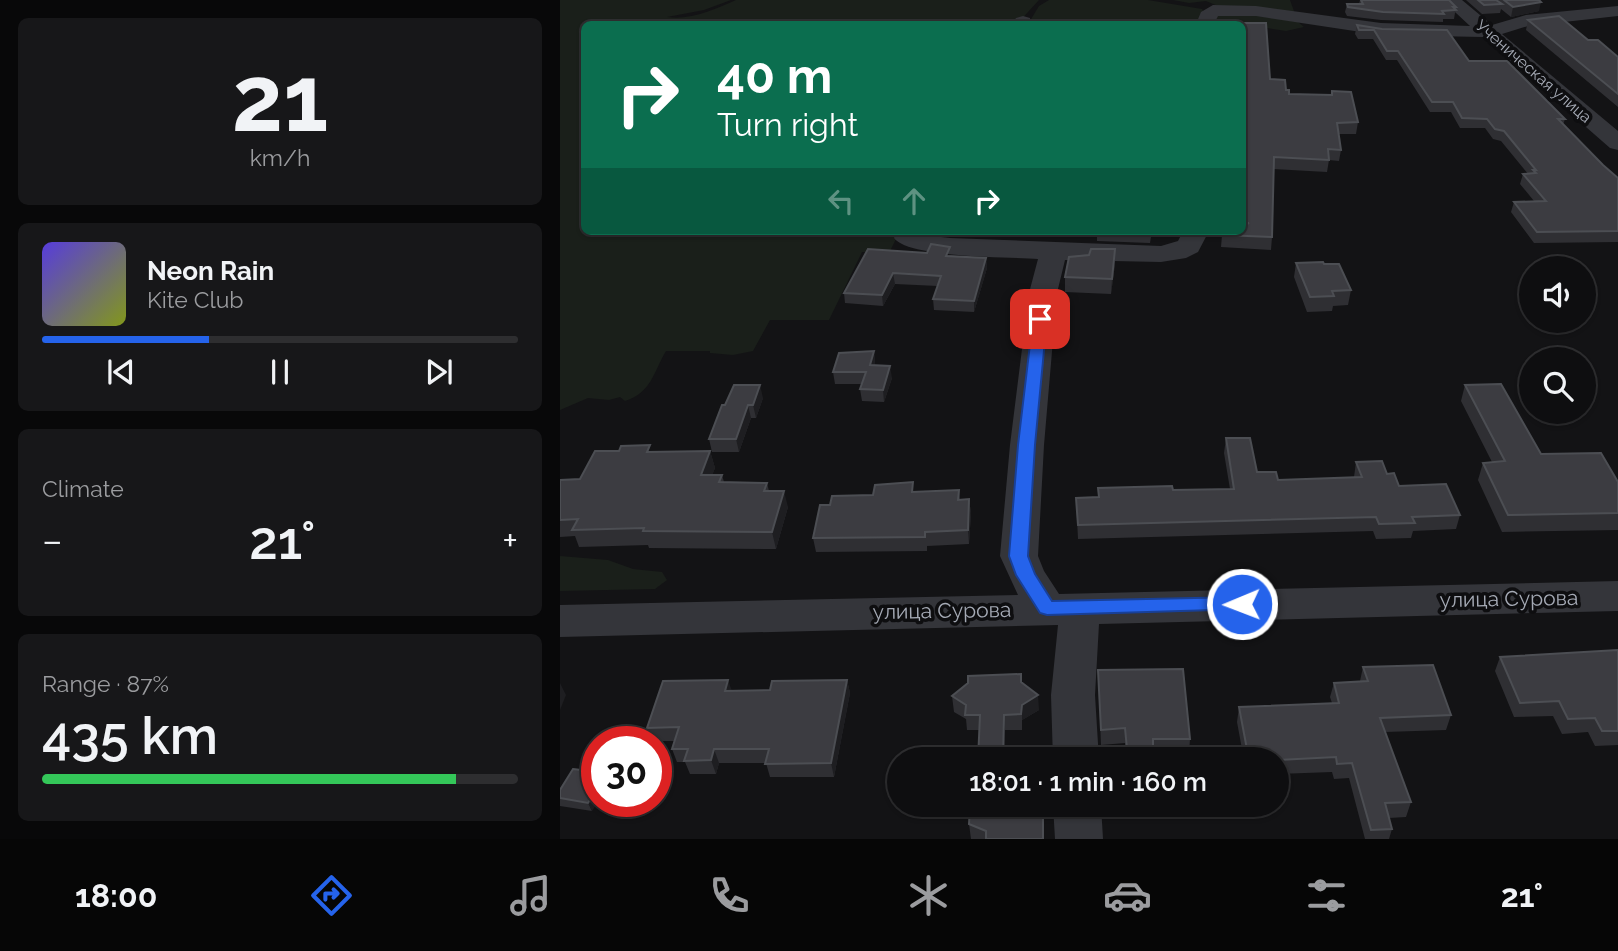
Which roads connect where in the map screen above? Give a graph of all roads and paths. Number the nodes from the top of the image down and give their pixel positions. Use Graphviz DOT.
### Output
graph roads {
  1 [pos="1451,0"];
  2 [pos="1618,11"];
  3 [pos="1209,17"];
  4 [pos="1489,32"];
  5 [pos="1618,143"];
  6 [pos="908,235"];
  7 [pos="1194,235"];
  8 [pos="1053,253"];
  9 [pos="1618,596"];
  10 [pos="1064,608"];
  11 [pos="560,621"];
  12 [pos="1075,747"];
  13 [pos="1078,817"];
  14 [pos="1079,839"];
  1 -- 4 [label="street, Ученическая улица"];
  2 -- 4 [label="street"];
  3 -- 4 [label="street"];
  4 -- 5 [label="street, Ученическая улица"];
  6 -- 8 [label="street"];
  7 -- 8 [label="street"];
  8 -- 10 [label="street"];
  9 -- 10 [label="street, улица Сурова"];
  10 -- 11 [label="street, улица Сурова"];
  10 -- 12 [label="street"];
  13 -- 14 [label="street"];
}
